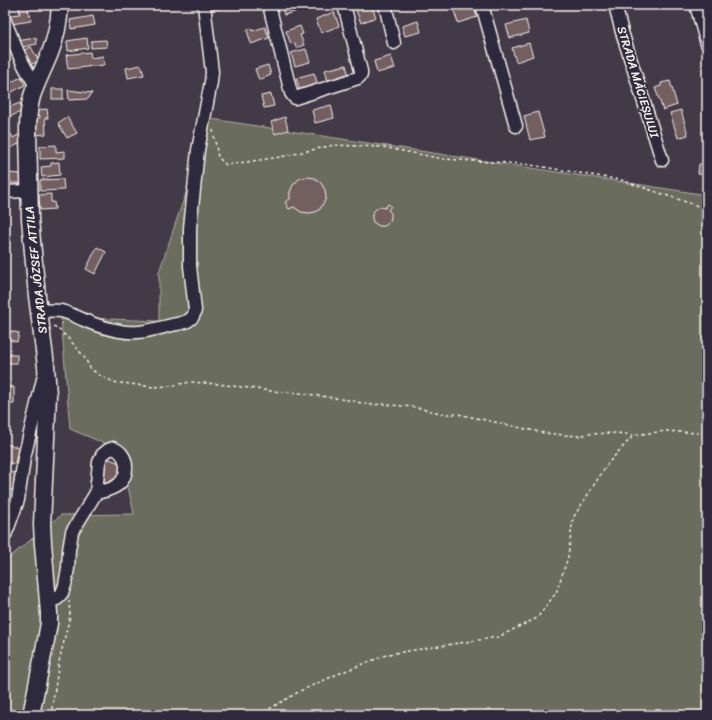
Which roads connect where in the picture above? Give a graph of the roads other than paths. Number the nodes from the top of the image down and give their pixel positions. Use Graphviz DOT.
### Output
graph roads {
  1 [pos="60,5"];
  2 [pos="204,5"];
  3 [pos="269,5"];
  4 [pos="344,5"];
  5 [pos="386,5"];
  6 [pos="482,5"];
  7 [pos="615,5"];
  8 [pos="696,5"];
  9 [pos="5,21"];
  10 [pos="394,43"];
  11 [pos="707,44"];
  12 [pos="36,85"];
  13 [pos="516,126"];
  14 [pos="662,160"];
  15 [pos="28,191"];
  16 [pos="5,192"];
  17 [pos="39,311"];
  18 [pos="46,366"];
  19 [pos="96,493"];
  20 [pos="5,535"];
  21 [pos="49,601"];
  22 [pos="31,715"];
  1 -- 12 [label="main road, STRADA JÓZSEF ATTILA"];
  2 -- 17 [label="street"];
  3 -- 4 [label="street"];
  5 -- 10 [label="street"];
  6 -- 13 [label="street"];
  7 -- 14 [label="street, STRADA MĂCIEȘULUI"];
  8 -- 11 [label="street"];
  9 -- 12 [label="street"];
  12 -- 15 [label="main road, STRADA JÓZSEF ATTILA"];
  15 -- 16 [label="street"];
  15 -- 17 [label="main road, STRADA JÓZSEF ATTILA"];
  17 -- 18 [label="main road, STRADA JÓZSEF ATTILA"];
  18 -- 20 [label="street, STRADA JÓZSEF ATTILA"];
  18 -- 21 [label="main road"];
  19 -- 21 [label="street"];
  21 -- 22 [label="main road"];
}
